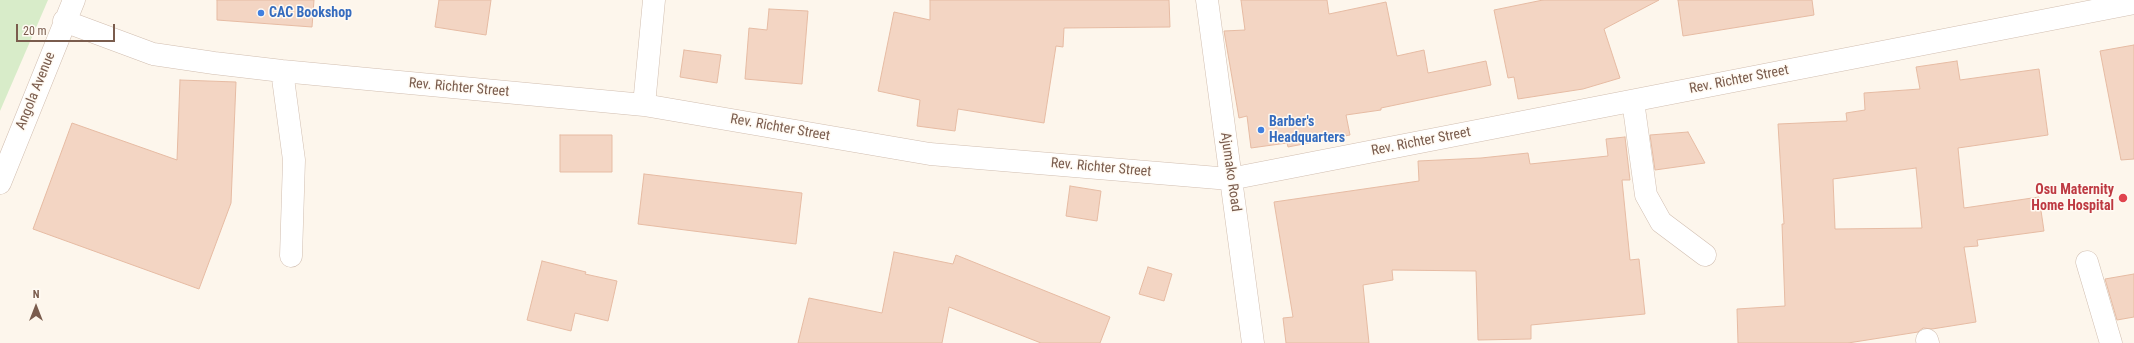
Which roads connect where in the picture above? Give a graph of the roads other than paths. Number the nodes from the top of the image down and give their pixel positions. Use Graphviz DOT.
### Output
graph roads {
  1 [pos="74,0"];
  2 [pos="654,0"];
  3 [pos="1207,0"];
  4 [pos="2134,3"];
  5 [pos="64,21"];
  6 [pos="282,71"];
  7 [pos="1633,101"];
  8 [pos="644,105"];
  9 [pos="1230,179"];
  10 [pos="0,183"];
  11 [pos="1705,255"];
  12 [pos="291,256"];
  13 [pos="2087,262"];
  14 [pos="1253,343"];
  15 [pos="2111,343"];
  1 -- 5 [label="street, Angola Avenue"];
  2 -- 8 [label="street"];
  3 -- 9 [label="street, Ajumako Road"];
  4 -- 7 [label="street, Rev. Richter Street"];
  5 -- 6 [label="street, Rev. Richter Street"];
  5 -- 10 [label="street, Angola Avenue"];
  6 -- 8 [label="street, Rev. Richter Street"];
  6 -- 12 [label="street"];
  7 -- 9 [label="street, Rev. Richter Street"];
  7 -- 11 [label="street"];
  8 -- 9 [label="street, Rev. Richter Street"];
  9 -- 14 [label="street, Ajumako Road"];
  13 -- 15 [label="street"];
}
